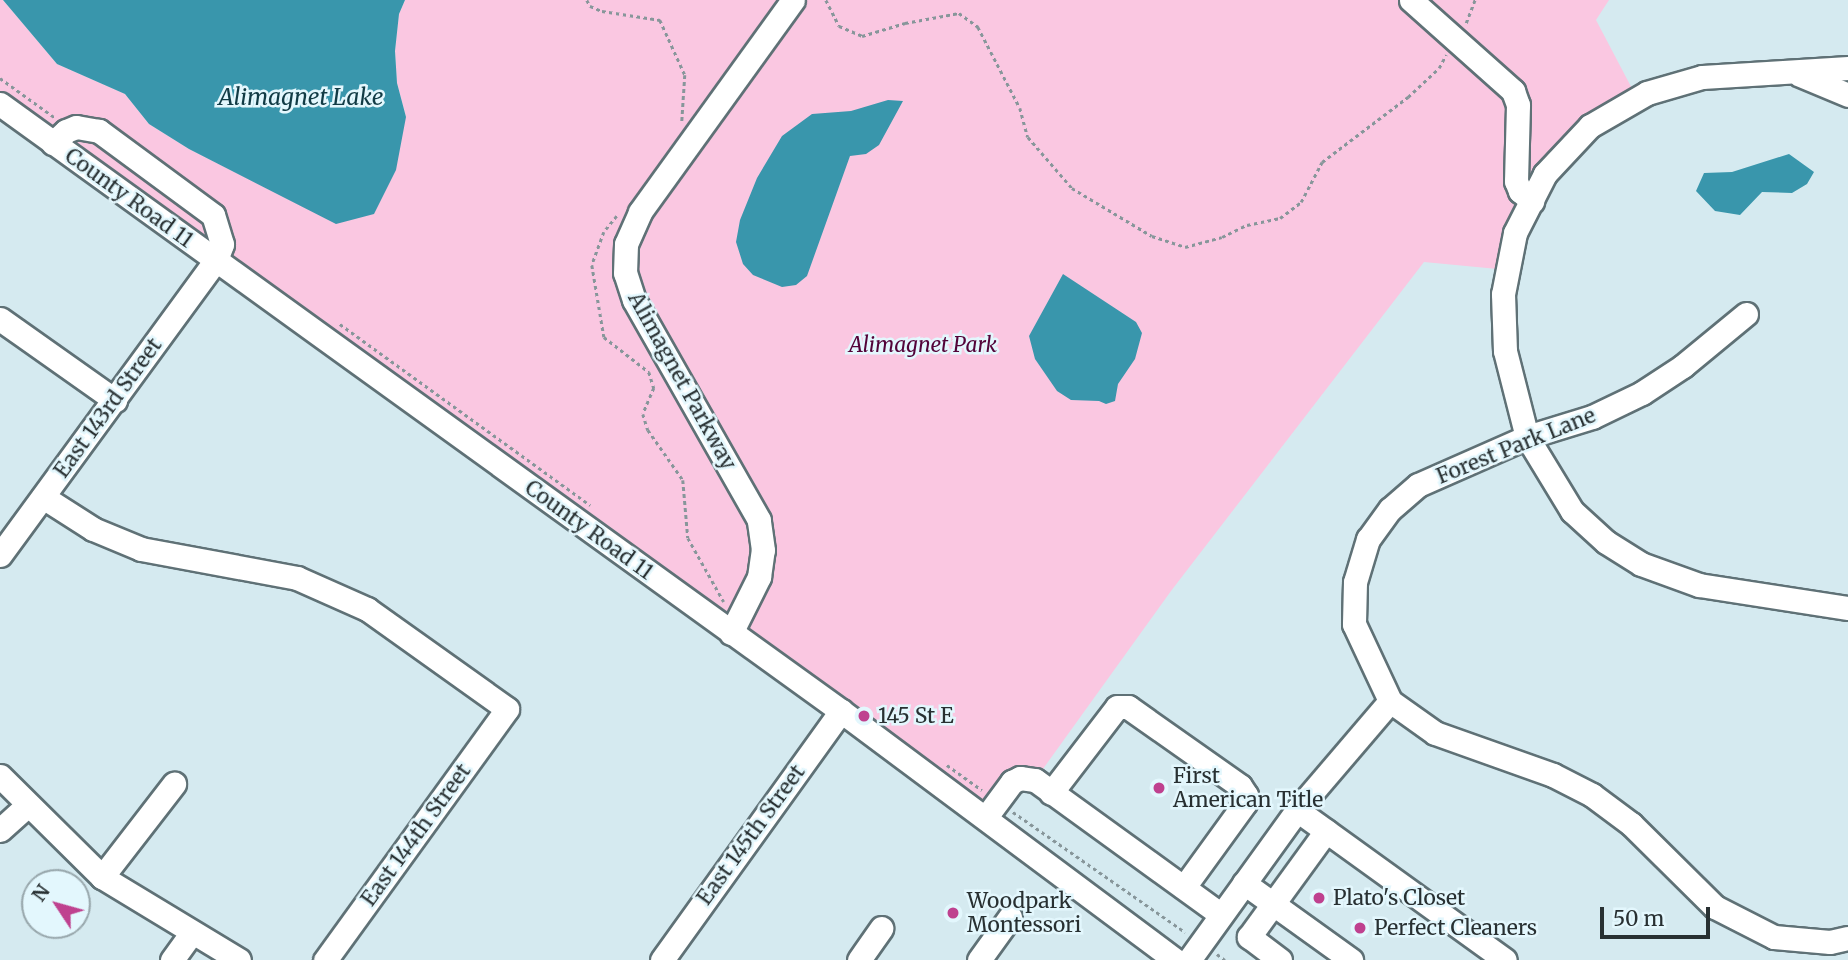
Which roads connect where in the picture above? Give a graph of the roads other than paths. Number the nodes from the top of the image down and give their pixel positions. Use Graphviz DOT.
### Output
graph roads {
  1 [pos="793,0"];
  2 [pos="1411,0"];
  3 [pos="1848,68"];
  4 [pos="1787,71"];
  5 [pos="1848,95"];
  6 [pos="0,104"];
  7 [pos="62,136"];
  8 [pos="1532,201"];
  9 [pos="216,260"];
  10 [pos="1746,314"];
  11 [pos="0,319"];
  12 [pos="115,400"];
  13 [pos="1527,437"];
  14 [pos="43,498"];
  15 [pos="0,555"];
  16 [pos="1848,608"];
  17 [pos="731,616"];
  18 [pos="1390,701"];
  19 [pos="841,711"];
  20 [pos="0,776"];
  21 [pos="174,784"];
  22 [pos="1052,793"];
  23 [pos="27,806"];
  24 [pos="992,809"];
  25 [pos="1297,810"];
  26 [pos="0,830"];
  27 [pos="1326,831"];
  28 [pos="102,877"];
  29 [pos="1244,883"];
  30 [pos="1184,887"];
  31 [pos="1273,904"];
  32 [pos="1220,915"];
  33 [pos="1010,917"];
  34 [pos="881,928"];
  35 [pos="191,934"];
  36 [pos="1848,938"];
  37 [pos="1194,951"];
  38 [pos="673,956"];
  39 [pos="172,960"];
  40 [pos="239,960"];
  41 [pos="326,960"];
  42 [pos="859,960"];
  43 [pos="978,960"];
  44 [pos="1175,960"];
  45 [pos="1280,960"];
  46 [pos="1351,960"];
  47 [pos="1505,960"];
  1 -- 17 [label="street, Alimagnet Parkway"];
  2 -- 8 [label="street"];
  3 -- 4 [label="street"];
  4 -- 5 [label="street"];
  4 -- 8 [label="street"];
  6 -- 7 [label="street, County Road 11"];
  7 -- 9 [label="street, County Road 11"];
  7 -- 9 [label="street"];
  8 -- 13 [label="street"];
  9 -- 12 [label="street, East 143rd Street"];
  9 -- 17 [label="street, County Road 11"];
  10 -- 13 [label="street, Forest Park Lane"];
  11 -- 12 [label="street"];
  12 -- 14 [label="street, East 143rd Street"];
  13 -- 16 [label="street"];
  13 -- 18 [label="street, Forest Park Lane"];
  14 -- 15 [label="street, East 143rd Street"];
  14 -- 41 [label="street, East 144th Street"];
  17 -- 19 [label="street, County Road 11"];
  18 -- 25 [label="street"];
  18 -- 36 [label="street"];
  19 -- 24 [label="street, County Road 11"];
  19 -- 38 [label="street, East 145th Street"];
  20 -- 23 [label="street"];
  21 -- 28 [label="street"];
  22 -- 24 [label="street"];
  22 -- 30 [label="street"];
  22 -- 30 [label="street"];
  23 -- 26 [label="street"];
  23 -- 28 [label="street"];
  24 -- 44 [label="street, County Road 11"];
  25 -- 27 [label="street"];
  25 -- 29 [label="street"];
  27 -- 31 [label="street"];
  27 -- 47 [label="street"];
  28 -- 35 [label="street"];
  29 -- 31 [label="street"];
  29 -- 32 [label="street"];
  30 -- 32 [label="street"];
  31 -- 45 [label="street"];
  31 -- 46 [label="street"];
  32 -- 37 [label="street"];
  33 -- 43 [label="street"];
  34 -- 42 [label="street"];
  35 -- 39 [label="street"];
  35 -- 40 [label="street"];
}
